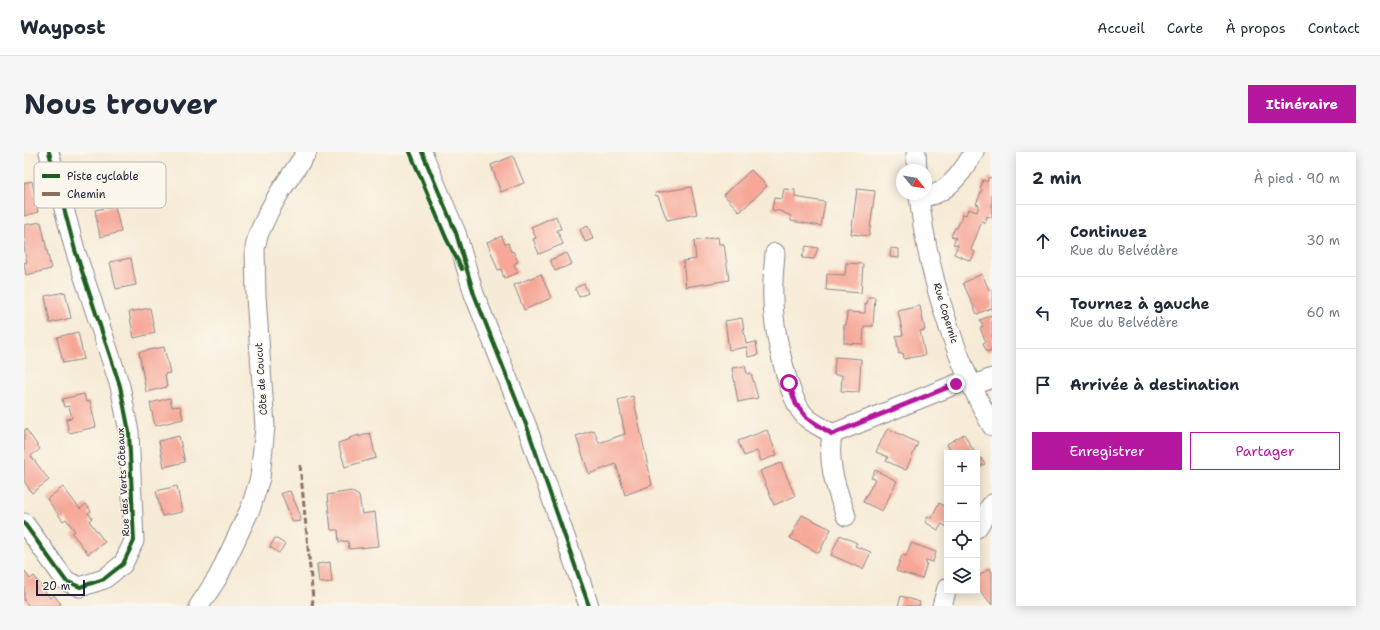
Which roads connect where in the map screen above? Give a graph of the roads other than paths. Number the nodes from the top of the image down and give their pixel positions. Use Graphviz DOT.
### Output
graph roads {
  1 [pos="49,152"];
  2 [pos="307,152"];
  3 [pos="410,152"];
  4 [pos="422,152"];
  5 [pos="916,152"];
  6 [pos="974,152"];
  7 [pos="52,162"];
  8 [pos="917,164"];
  9 [pos="932,195"];
  10 [pos="920,200"];
  11 [pos="64,208"];
  12 [pos="775,253"];
  13 [pos="474,294"];
  14 [pos="992,378"];
  15 [pos="971,383"];
  16 [pos="991,423"];
  17 [pos="832,434"];
  18 [pos="992,504"];
  19 [pos="846,516"];
  20 [pos="24,523"];
  21 [pos="980,523"];
  22 [pos="945,594"];
  23 [pos="199,606"];
  24 [pos="589,606"];
  25 [pos="942,606"];
  1 -- 7 [label="street, Rue des Verts Côteaux"];
  2 -- 23 [label="street, Côte de Coucut"];
  3 -- 13 [label="street"];
  4 -- 13 [label="street"];
  5 -- 8 [label="street"];
  6 -- 9 [label="street"];
  10 -- 15 [label="street, Rue Copernic"];
  11 -- 20 [label="street, Rue des Verts Côteaux"];
  12 -- 17 [label="street"];
  13 -- 24 [label="street"];
  14 -- 15 [label="street"];
  15 -- 16 [label="street, Rue Copernic"];
  15 -- 17 [label="street"];
  17 -- 19 [label="street"];
  18 -- 21 [label="street"];
  22 -- 25 [label="street"];
}
